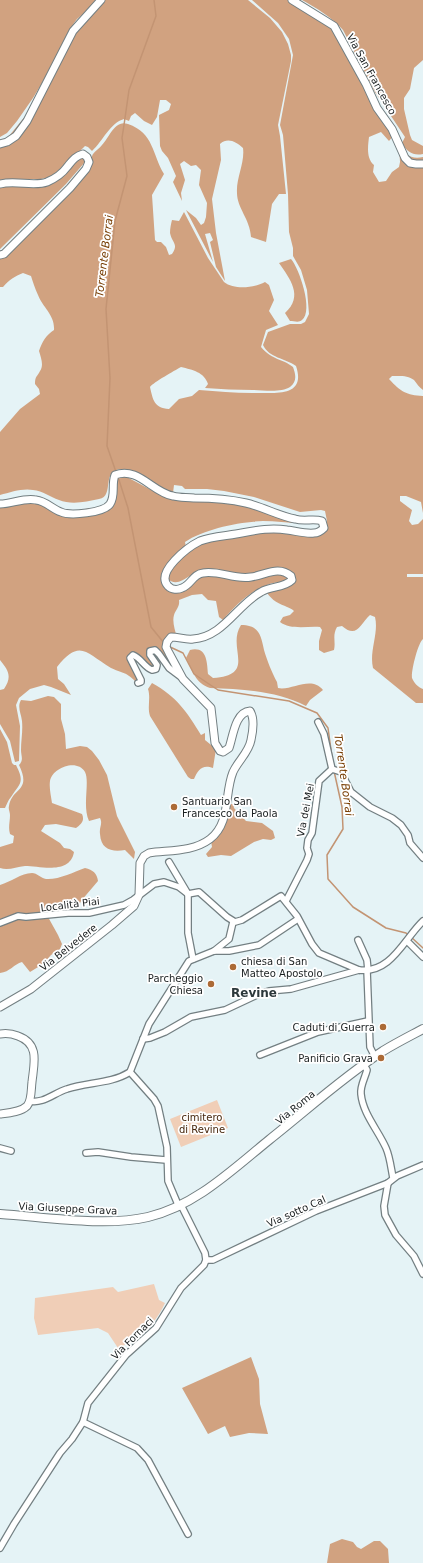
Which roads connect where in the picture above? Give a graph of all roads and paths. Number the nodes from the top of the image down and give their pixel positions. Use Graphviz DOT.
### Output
graph roads {
  1 [pos="101,0"];
  2 [pos="292,0"];
  3 [pos="0,144"];
  4 [pos="423,164"];
  5 [pos="0,184"];
  6 [pos="0,255"];
  7 [pos="0,504"];
  8 [pos="183,679"];
  9 [pos="138,683"];
  10 [pos="318,722"];
  11 [pos="333,770"];
  12 [pos="423,858"];
  13 [pos="169,862"];
  14 [pos="188,894"];
  15 [pos="139,895"];
  16 [pos="286,901"];
  17 [pos="298,919"];
  18 [pos="423,921"];
  19 [pos="233,922"];
  20 [pos="0,923"];
  21 [pos="408,939"];
  22 [pos="358,940"];
  23 [pos="214,951"];
  24 [pos="423,957"];
  25 [pos="193,959"];
  26 [pos="359,970"];
  27 [pos="367,970"];
  28 [pos="0,1007"];
  29 [pos="368,1021"];
  30 [pos="423,1029"];
  31 [pos="0,1034"];
  32 [pos="143,1039"];
  33 [pos="260,1055"];
  34 [pos="375,1057"];
  35 [pos="364,1065"];
  36 [pos="130,1072"];
  37 [pos="30,1101"];
  38 [pos="0,1114"];
  39 [pos="0,1148"];
  40 [pos="12,1151"];
  41 [pos="86,1153"];
  42 [pos="166,1160"];
  43 [pos="423,1165"];
  44 [pos="393,1178"];
  45 [pos="388,1184"];
  46 [pos="180,1206"];
  47 [pos="0,1214"];
  48 [pos="206,1260"];
  49 [pos="423,1274"];
  50 [pos="83,1422"];
  51 [pos="188,1534"];
  52 [pos="0,1548"];
  1 -- 3 [label="street"];
  2 -- 4 [label="street, Via San Francesco"];
  5 -- 6 [label="street"];
  7 -- 8 [label="street"];
  8 -- 9 [label="street"];
  8 -- 15 [label="street"];
  10 -- 11 [label="street"];
  11 -- 12 [label="street"];
  11 -- 16 [label="street, Via dei Mei"];
  13 -- 14 [label="street"];
  14 -- 15 [label="street, Località Piai"];
  14 -- 19 [label="street"];
  14 -- 25 [label="street"];
  15 -- 20 [label="street, Località Piai"];
  15 -- 28 [label="street, Via Belvedere"];
  16 -- 17 [label="street"];
  16 -- 19 [label="street"];
  17 -- 23 [label="street"];
  17 -- 26 [label="street"];
  18 -- 21 [label="street"];
  19 -- 23 [label="street"];
  21 -- 24 [label="street"];
  21 -- 27 [label="street"];
  22 -- 27 [label="street"];
  23 -- 25 [label="street"];
  25 -- 32 [label="street"];
  26 -- 27 [label="street"];
  26 -- 32 [label="street"];
  27 -- 29 [label="street"];
  29 -- 33 [label="street"];
  29 -- 34 [label="street"];
  30 -- 34 [label="main road, Via Roma"];
  31 -- 37 [label="street"];
  32 -- 36 [label="street"];
  34 -- 35 [label="main road, Via Roma"];
  35 -- 44 [label="street"];
  35 -- 46 [label="main road, Via Roma"];
  36 -- 37 [label="street"];
  36 -- 42 [label="street"];
  37 -- 38 [label="street"];
  39 -- 40 [label="street"];
  41 -- 42 [label="street"];
  42 -- 46 [label="street"];
  43 -- 44 [label="street"];
  44 -- 45 [label="street, Via sotto Cal"];
  45 -- 48 [label="street, Via sotto Cal"];
  45 -- 49 [label="street"];
  46 -- 47 [label="main road, Via Giuseppe Grava"];
  46 -- 48 [label="street"];
  48 -- 50 [label="street, Via Fornaci"];
  50 -- 51 [label="street"];
  50 -- 52 [label="street, Via Fornaci"];
}
